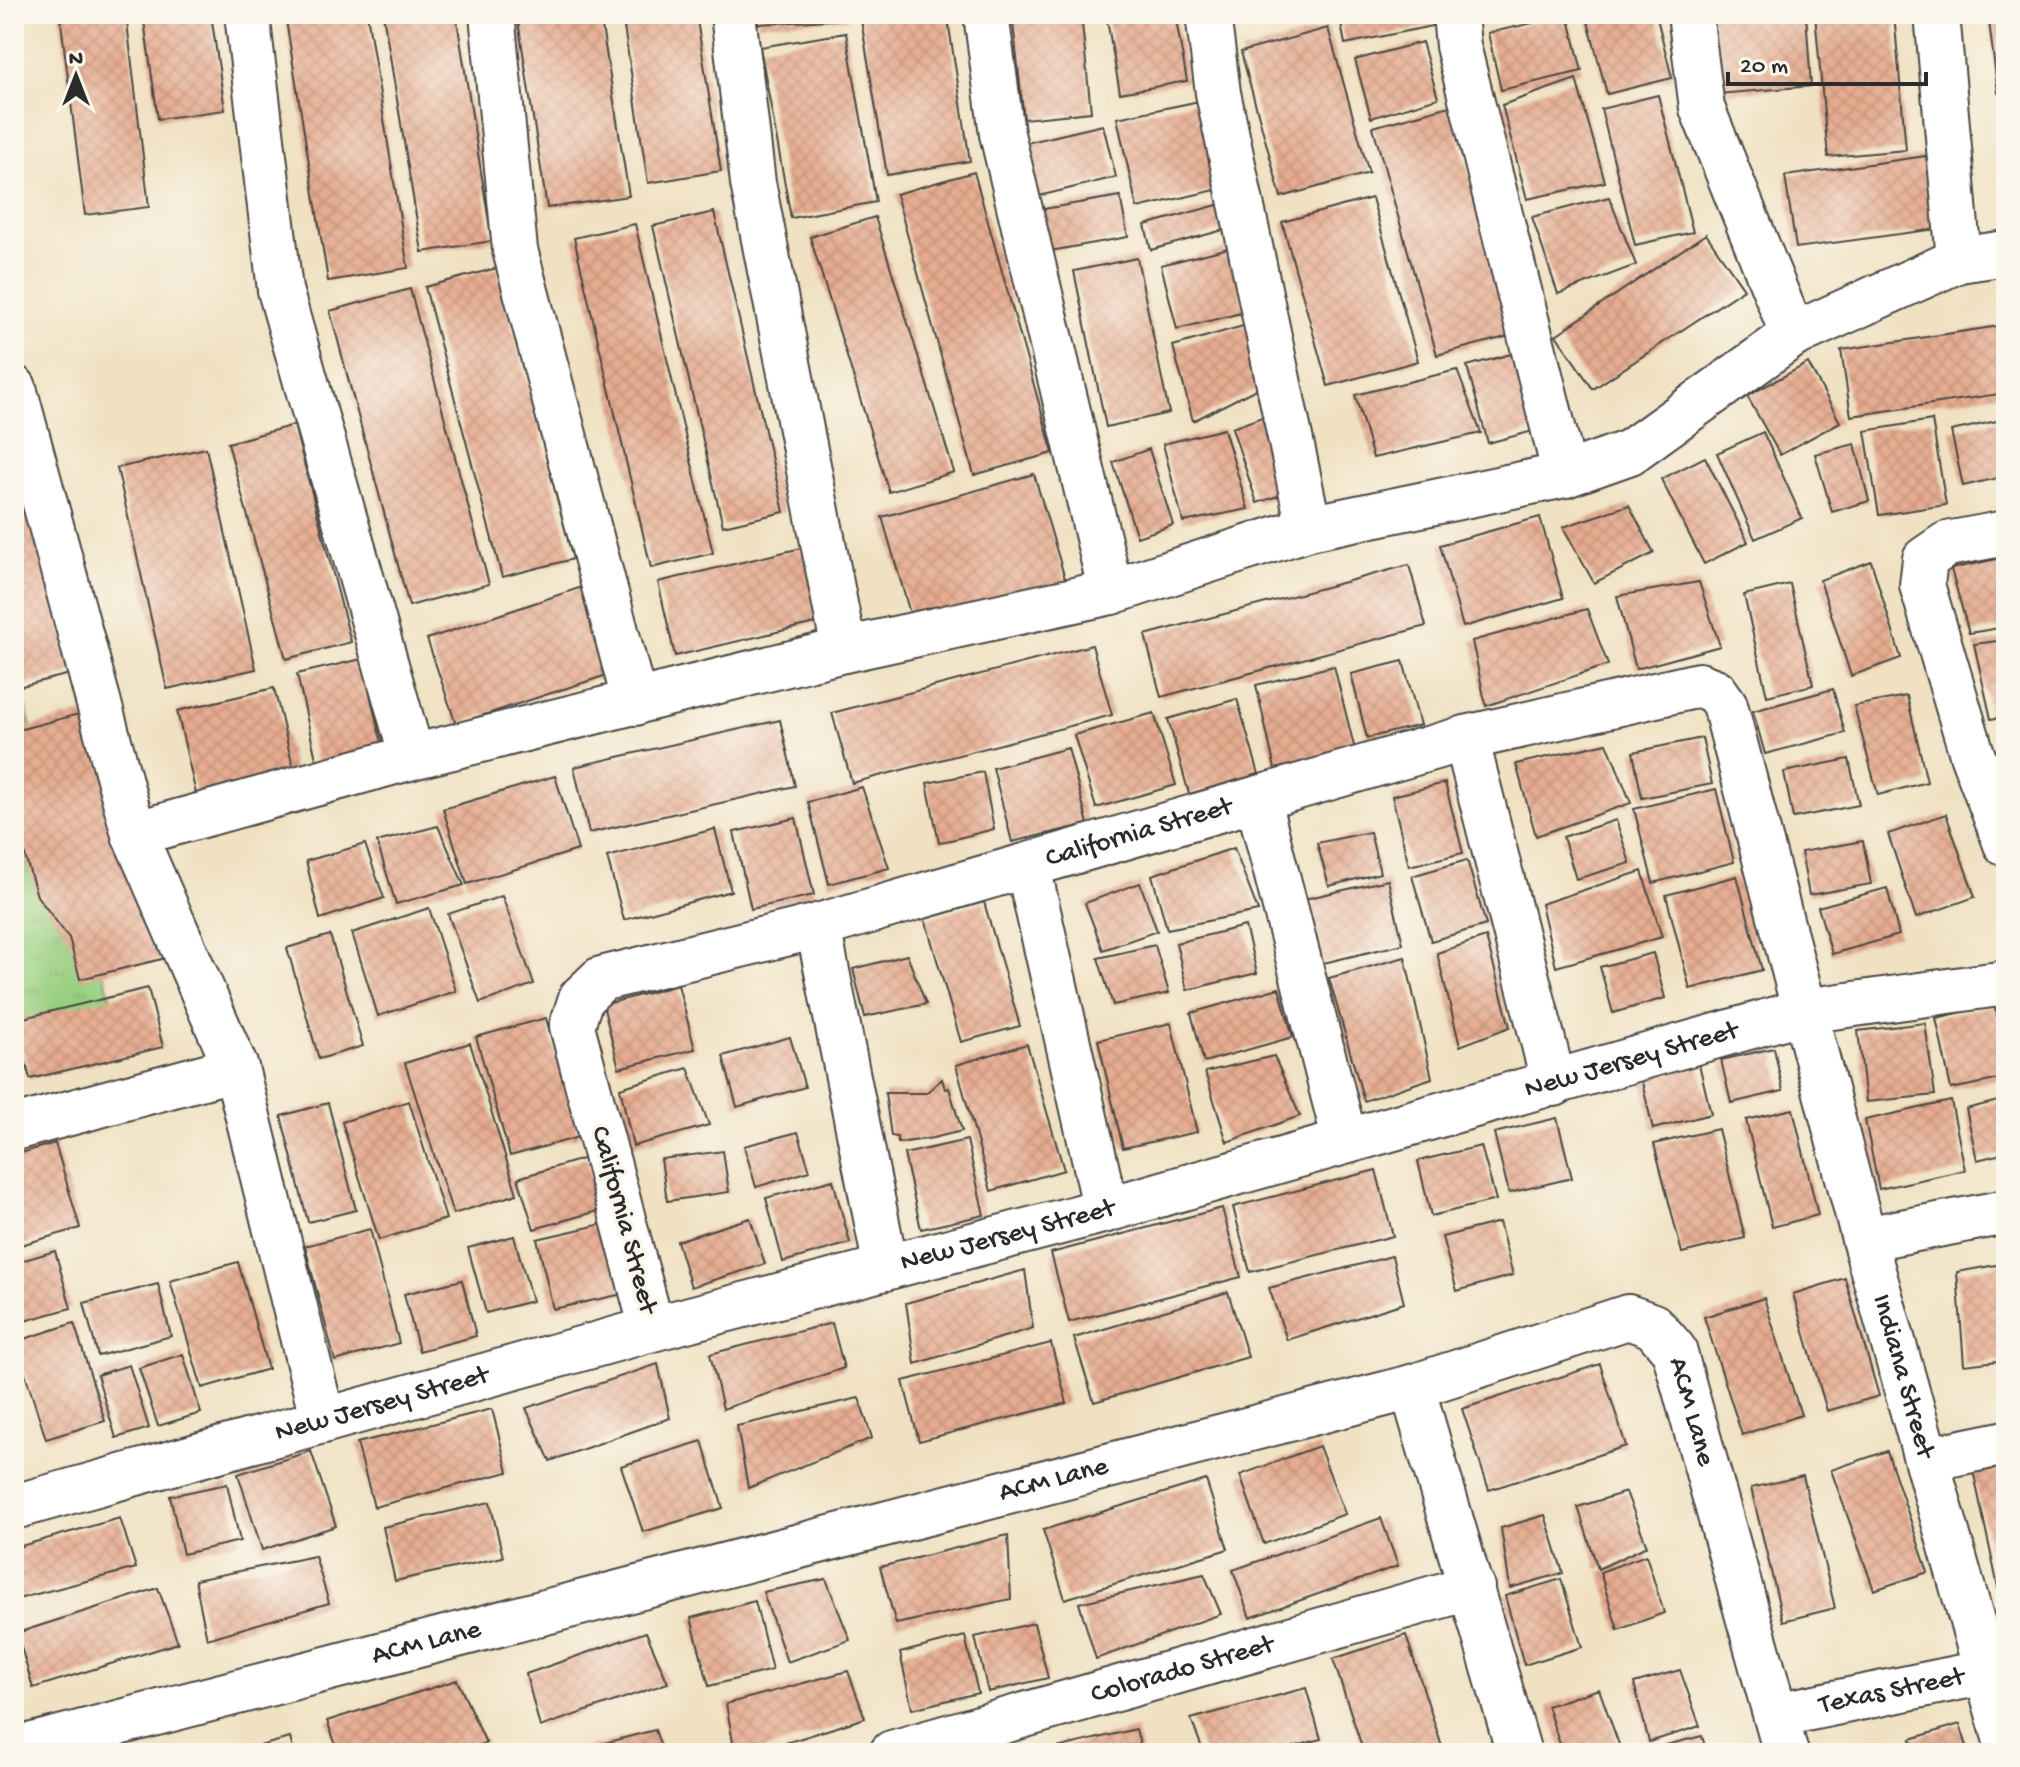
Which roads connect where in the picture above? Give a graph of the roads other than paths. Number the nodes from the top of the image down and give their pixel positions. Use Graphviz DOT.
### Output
graph roads {
  1 [pos="247,14"];
  2 [pos="492,14"];
  3 [pos="733,14"];
  4 [pos="986,14"];
  5 [pos="1208,14"];
  6 [pos="1455,14"];
  7 [pos="1690,14"];
  8 [pos="1937,14"];
  9 [pos="2006,253"];
  10 [pos="1959,260"];
  11 [pos="1793,335"];
  12 [pos="14,388"];
  13 [pos="1565,475"];
  14 [pos="1309,528"];
  15 [pos="2006,533"];
  16 [pos="1111,592"];
  17 [pos="844,650"];
  18 [pos="635,703"];
  19 [pos="1466,738"];
  20 [pos="1989,751"];
  21 [pos="412,757"];
  22 [pos="1258,801"];
  23 [pos="134,834"];
  24 [pos="2006,844"];
  25 [pos="1028,867"];
  26 [pos="818,926"];
  27 [pos="2006,983"];
  28 [pos="1804,1011"];
  29 [pos="236,1068"];
  30 [pos="1554,1084"];
  31 [pos="14,1128"];
  32 [pos="1345,1141"];
  33 [pos="1106,1210"];
  34 [pos="2006,1212"];
  35 [pos="1864,1239"];
  36 [pos="886,1268"];
  37 [pos="652,1329"];
  38 [pos="1412,1387"];
  39 [pos="323,1421"];
  40 [pos="2006,1443"];
  41 [pos="1928,1459"];
  42 [pos="16,1495"];
  43 [pos="1472,1587"];
  44 [pos="1996,1669"];
  45 [pos="1781,1734"];
  46 [pos="2006,1741"];
  47 [pos="14,1750"];
  48 [pos="892,1753"];
  49 [pos="1519,1753"];
  1 -- 21 [label="street"];
  2 -- 18 [label="street"];
  3 -- 17 [label="street"];
  4 -- 16 [label="street"];
  5 -- 14 [label="street"];
  6 -- 13 [label="street"];
  7 -- 11 [label="street"];
  8 -- 10 [label="street"];
  9 -- 10 [label="street"];
  10 -- 11 [label="street"];
  11 -- 13 [label="street"];
  12 -- 23 [label="street"];
  13 -- 14 [label="street"];
  14 -- 16 [label="street"];
  15 -- 20 [label="street"];
  16 -- 17 [label="street"];
  17 -- 18 [label="street"];
  18 -- 21 [label="street"];
  19 -- 22 [label="street, California Street"];
  19 -- 28 [label="street, California Street"];
  19 -- 30 [label="street"];
  20 -- 24 [label="street"];
  21 -- 23 [label="street"];
  22 -- 25 [label="street, California Street"];
  22 -- 32 [label="street"];
  23 -- 29 [label="street"];
  25 -- 26 [label="street, California Street"];
  25 -- 33 [label="street"];
  26 -- 36 [label="street"];
  26 -- 37 [label="street, California Street"];
  27 -- 28 [label="street, New Jersey Street"];
  28 -- 30 [label="street, New Jersey Street"];
  28 -- 35 [label="street, Indiana Street"];
  29 -- 31 [label="street"];
  29 -- 39 [label="street"];
  30 -- 32 [label="street, New Jersey Street"];
  32 -- 33 [label="street, New Jersey Street"];
  33 -- 36 [label="street, New Jersey Street"];
  34 -- 35 [label="street"];
  35 -- 41 [label="street, Indiana Street"];
  36 -- 37 [label="street, New Jersey Street"];
  37 -- 39 [label="street, New Jersey Street"];
  38 -- 43 [label="street"];
  38 -- 45 [label="street, ACM Lane"];
  38 -- 47 [label="street, ACM Lane"];
  39 -- 42 [label="street, New Jersey Street"];
  40 -- 41 [label="street"];
  41 -- 44 [label="street, Indiana Street"];
  43 -- 48 [label="street, Colorado Street"];
  43 -- 49 [label="street"];
  44 -- 45 [label="street, Texas Street"];
  44 -- 46 [label="street, Indiana Street"];
}
